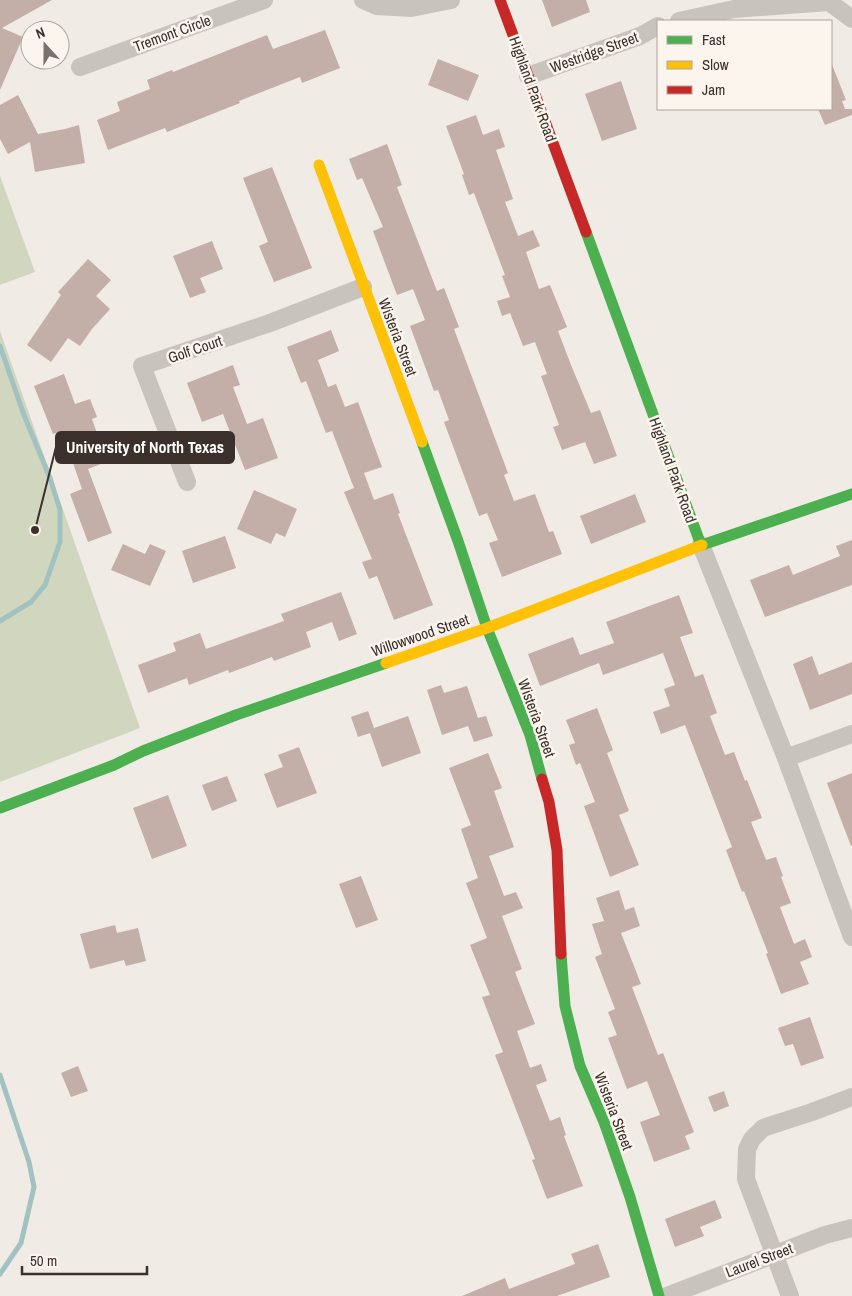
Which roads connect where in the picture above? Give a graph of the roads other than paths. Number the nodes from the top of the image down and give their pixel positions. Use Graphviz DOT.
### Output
graph roads {
  1 [pos="264,0"];
  2 [pos="363,0"];
  3 [pos="451,0"];
  4 [pos="500,0"];
  5 [pos="829,1"];
  6 [pos="852,19"];
  7 [pos="684,20"];
  8 [pos="657,27"];
  9 [pos="80,67"];
  10 [pos="528,76"];
  11 [pos="319,165"];
  12 [pos="363,287"];
  13 [pos="187,482"];
  14 [pos="852,494"];
  15 [pos="701,545"];
  16 [pos="486,628"];
  17 [pos="852,734"];
  18 [pos="786,758"];
  19 [pos="0,808"];
  20 [pos="852,937"];
  21 [pos="852,1097"];
  22 [pos="852,1228"];
  23 [pos="774,1254"];
  24 [pos="659,1296"];
  25 [pos="667,1296"];
  26 [pos="790,1296"];
  1 -- 9 [label="street, Tremont Circle"];
  2 -- 3 [label="street"];
  4 -- 10 [label="street, Highland Park Road"];
  5 -- 6 [label="street"];
  5 -- 7 [label="street"];
  8 -- 10 [label="street, Westridge Street"];
  10 -- 15 [label="street, Highland Park Road"];
  11 -- 12 [label="street, Wisteria Street"];
  12 -- 13 [label="street, Golf Court"];
  12 -- 16 [label="street, Wisteria Street"];
  14 -- 15 [label="street, Willowwood Street"];
  15 -- 16 [label="street, Willowwood Street"];
  15 -- 18 [label="street, Highland Park Road"];
  16 -- 19 [label="street, Willowwood Street"];
  16 -- 24 [label="street, Wisteria Street"];
  17 -- 18 [label="street"];
  18 -- 20 [label="street, Highland Park Road"];
  21 -- 23 [label="street"];
  22 -- 23 [label="street, Laurel Street"];
  23 -- 25 [label="street, Laurel Street"];
  23 -- 26 [label="street"];
}
